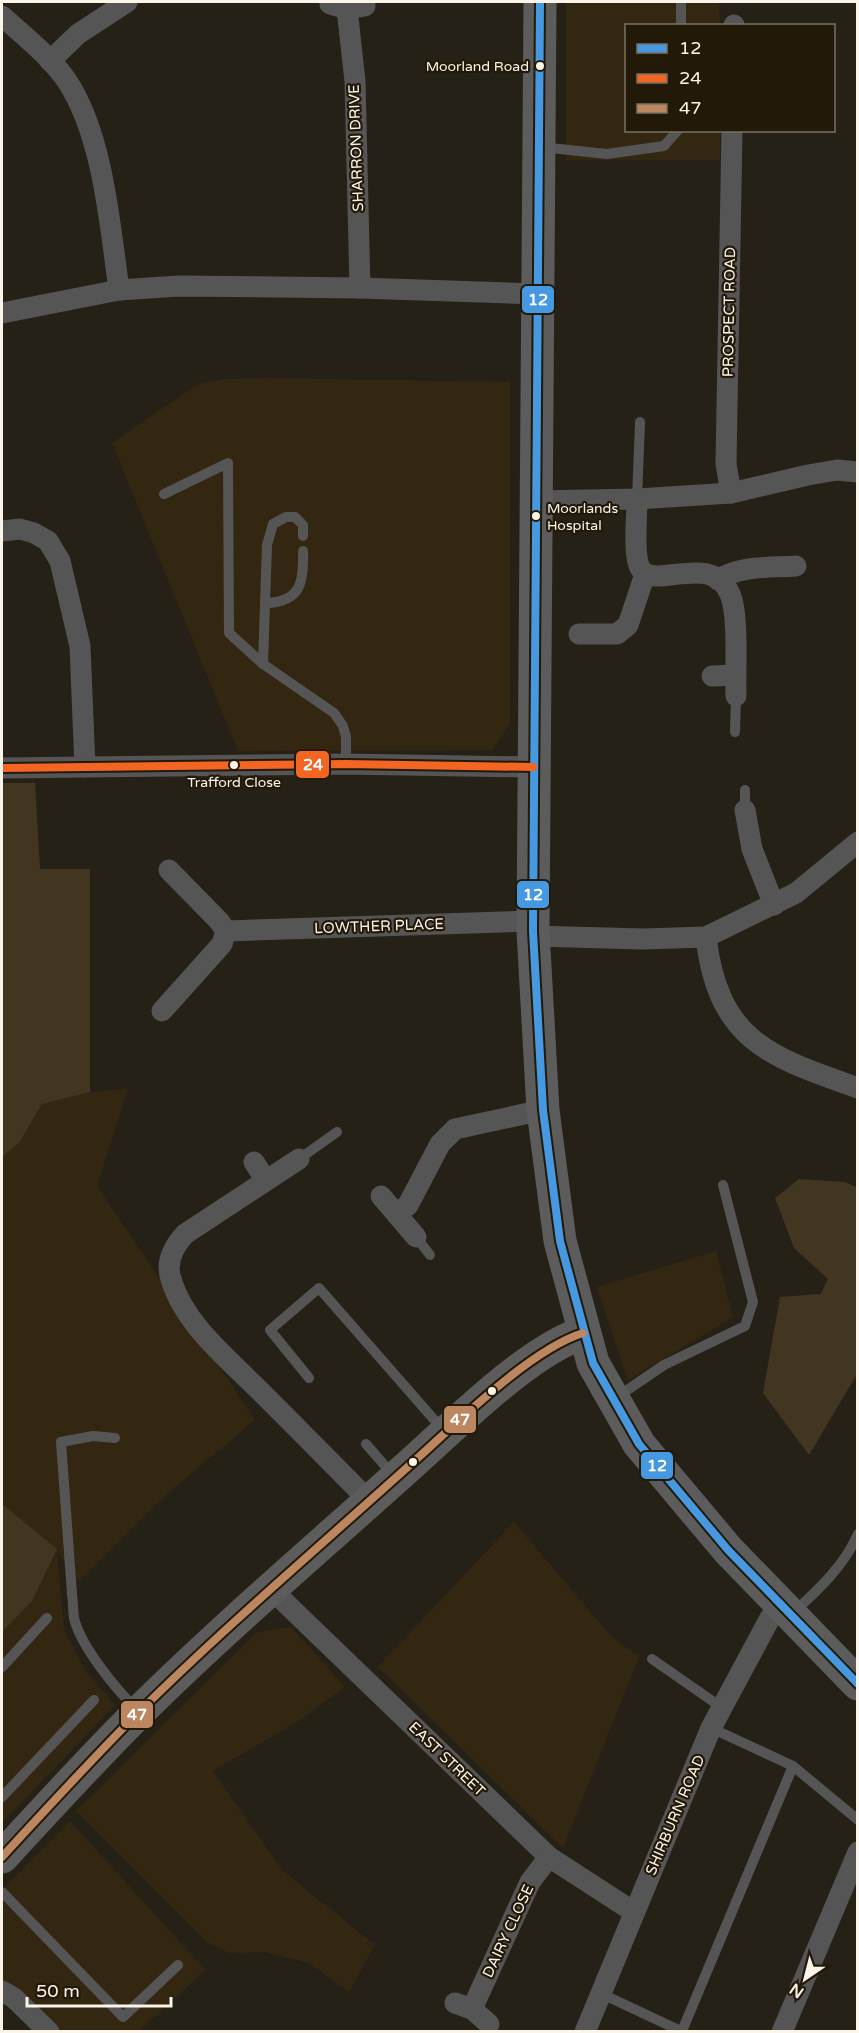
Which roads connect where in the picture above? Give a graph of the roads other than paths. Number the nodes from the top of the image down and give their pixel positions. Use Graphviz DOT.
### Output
graph roads {
  1 [pos="127,2"];
  2 [pos="540,2"];
  3 [pos="681,2"];
  4 [pos="348,6"];
  5 [pos="2,16"];
  6 [pos="681,24"];
  7 [pos="50,61"];
  8 [pos="676,132"];
  9 [pos="732,132"];
  10 [pos="537,147"];
  11 [pos="360,288"];
  12 [pos="119,290"];
  13 [pos="536,294"];
  14 [pos="2,313"];
  15 [pos="640,422"];
  16 [pos="858,472"];
  17 [pos="731,493"];
  18 [pos="164,494"];
  19 [pos="637,499"];
  20 [pos="536,501"];
  21 [pos="2,531"];
  22 [pos="303,536"];
  23 [pos="303,551"];
  24 [pos="796,566"];
  25 [pos="645,574"];
  26 [pos="718,580"];
  27 [pos="266,603"];
  28 [pos="579,634"];
  29 [pos="263,664"];
  30 [pos="735,675"];
  31 [pos="712,676"];
  32 [pos="735,696"];
  33 [pos="735,732"];
  34 [pos="346,764"];
  35 [pos="533,766"];
  36 [pos="86,767"];
  37 [pos="2,768"];
  38 [pos="746,805"];
  39 [pos="854,853"];
  40 [pos="169,870"];
  41 [pos="774,905"];
  42 [pos="533,928"];
  43 [pos="226,931"];
  44 [pos="706,937"];
  45 [pos="162,1011"];
  46 [pos="858,1088"];
  47 [pos="543,1110"];
  48 [pos="337,1132"];
  49 [pos="299,1159"];
  50 [pos="723,1185"];
  51 [pos="381,1196"];
  52 [pos="397,1214"];
  53 [pos="416,1237"];
  54 [pos="430,1255"];
  55 [pos="583,1333"];
  56 [pos="309,1378"];
  57 [pos="613,1400"];
  58 [pos="446,1434"];
  59 [pos="115,1438"];
  60 [pos="366,1444"];
  61 [pos="396,1479"];
  62 [pos="370,1502"];
  63 [pos="858,1534"];
  64 [pos="272,1590"];
  65 [pos="786,1611"];
  66 [pos="47,1618"];
  67 [pos="652,1659"];
  68 [pos="2,1667"];
  69 [pos="858,1684"];
  70 [pos="94,1700"];
  71 [pos="721,1707"];
  72 [pos="139,1712"];
  73 [pos="711,1728"];
  74 [pos="794,1766"];
  75 [pos="2,1797"];
  76 [pos="858,1820"];
  77 [pos="858,1852"];
  78 [pos="2,1857"];
  79 [pos="549,1857"];
  80 [pos="2,1892"];
  81 [pos="634,1912"];
  82 [pos="178,1965"];
  83 [pos="2,1991"];
  84 [pos="602,1995"];
  85 [pos="489,2025"];
  86 [pos="49,2031"];
  87 [pos="585,2031"];
  88 [pos="682,2031"];
  89 [pos="782,2031"];
  1 -- 7 [label="street"];
  2 -- 10 [label="highway"];
  3 -- 6 [label="lane"];
  4 -- 11 [label="street, SHARRON DRIVE"];
  5 -- 7 [label="street"];
  7 -- 12 [label="street"];
  8 -- 10 [label="lane"];
  9 -- 17 [label="street, PROSPECT ROAD"];
  10 -- 13 [label="highway"];
  11 -- 12 [label="street"];
  11 -- 13 [label="street"];
  12 -- 14 [label="street"];
  13 -- 20 [label="highway"];
  15 -- 19 [label="lane"];
  16 -- 17 [label="street"];
  17 -- 19 [label="street"];
  18 -- 29 [label="lane"];
  19 -- 20 [label="street"];
  19 -- 25 [label="street"];
  20 -- 35 [label="highway"];
  21 -- 36 [label="street"];
  22 -- 27 [label="lane"];
  23 -- 27 [label="lane"];
  24 -- 26 [label="street"];
  25 -- 26 [label="street"];
  25 -- 28 [label="street"];
  26 -- 30 [label="street"];
  27 -- 29 [label="lane"];
  29 -- 34 [label="lane"];
  30 -- 31 [label="street"];
  30 -- 32 [label="street"];
  32 -- 33 [label="lane"];
  34 -- 35 [label="street"];
  34 -- 36 [label="street"];
  35 -- 42 [label="highway"];
  36 -- 37 [label="street"];
  38 -- 41 [label="street"];
  39 -- 41 [label="street"];
  40 -- 43 [label="street"];
  41 -- 44 [label="street"];
  42 -- 43 [label="street, LOWTHER PLACE"];
  42 -- 44 [label="street, LOWTHER PLACE"];
  42 -- 47 [label="highway"];
  43 -- 45 [label="street"];
  44 -- 46 [label="street"];
  47 -- 52 [label="street"];
  47 -- 55 [label="highway"];
  48 -- 49 [label="lane"];
  49 -- 62 [label="street"];
  50 -- 57 [label="lane"];
  51 -- 52 [label="street"];
  52 -- 53 [label="street"];
  53 -- 54 [label="lane"];
  55 -- 57 [label="highway"];
  55 -- 58 [label="highway"];
  56 -- 58 [label="lane"];
  57 -- 65 [label="highway"];
  58 -- 61 [label="highway"];
  59 -- 72 [label="lane"];
  60 -- 61 [label="lane"];
  61 -- 62 [label="highway"];
  62 -- 64 [label="highway"];
  63 -- 65 [label="lane"];
  64 -- 72 [label="highway"];
  64 -- 79 [label="street, EAST STREET"];
  65 -- 69 [label="highway"];
  65 -- 71 [label="street, SHIRBURN ROAD"];
  66 -- 68 [label="lane"];
  67 -- 71 [label="lane"];
  70 -- 75 [label="lane"];
  71 -- 73 [label="street, SHIRBURN ROAD"];
  72 -- 78 [label="highway"];
  73 -- 74 [label="lane"];
  73 -- 81 [label="street, SHIRBURN ROAD"];
  74 -- 76 [label="lane"];
  74 -- 88 [label="lane"];
  77 -- 89 [label="street"];
  79 -- 81 [label="street, EAST STREET"];
  79 -- 85 [label="street, DAIRY CLOSE"];
  80 -- 82 [label="lane"];
  81 -- 84 [label="street, SHIRBURN ROAD"];
  83 -- 86 [label="street"];
  84 -- 87 [label="street, SHIRBURN ROAD"];
  84 -- 88 [label="lane"];
}
